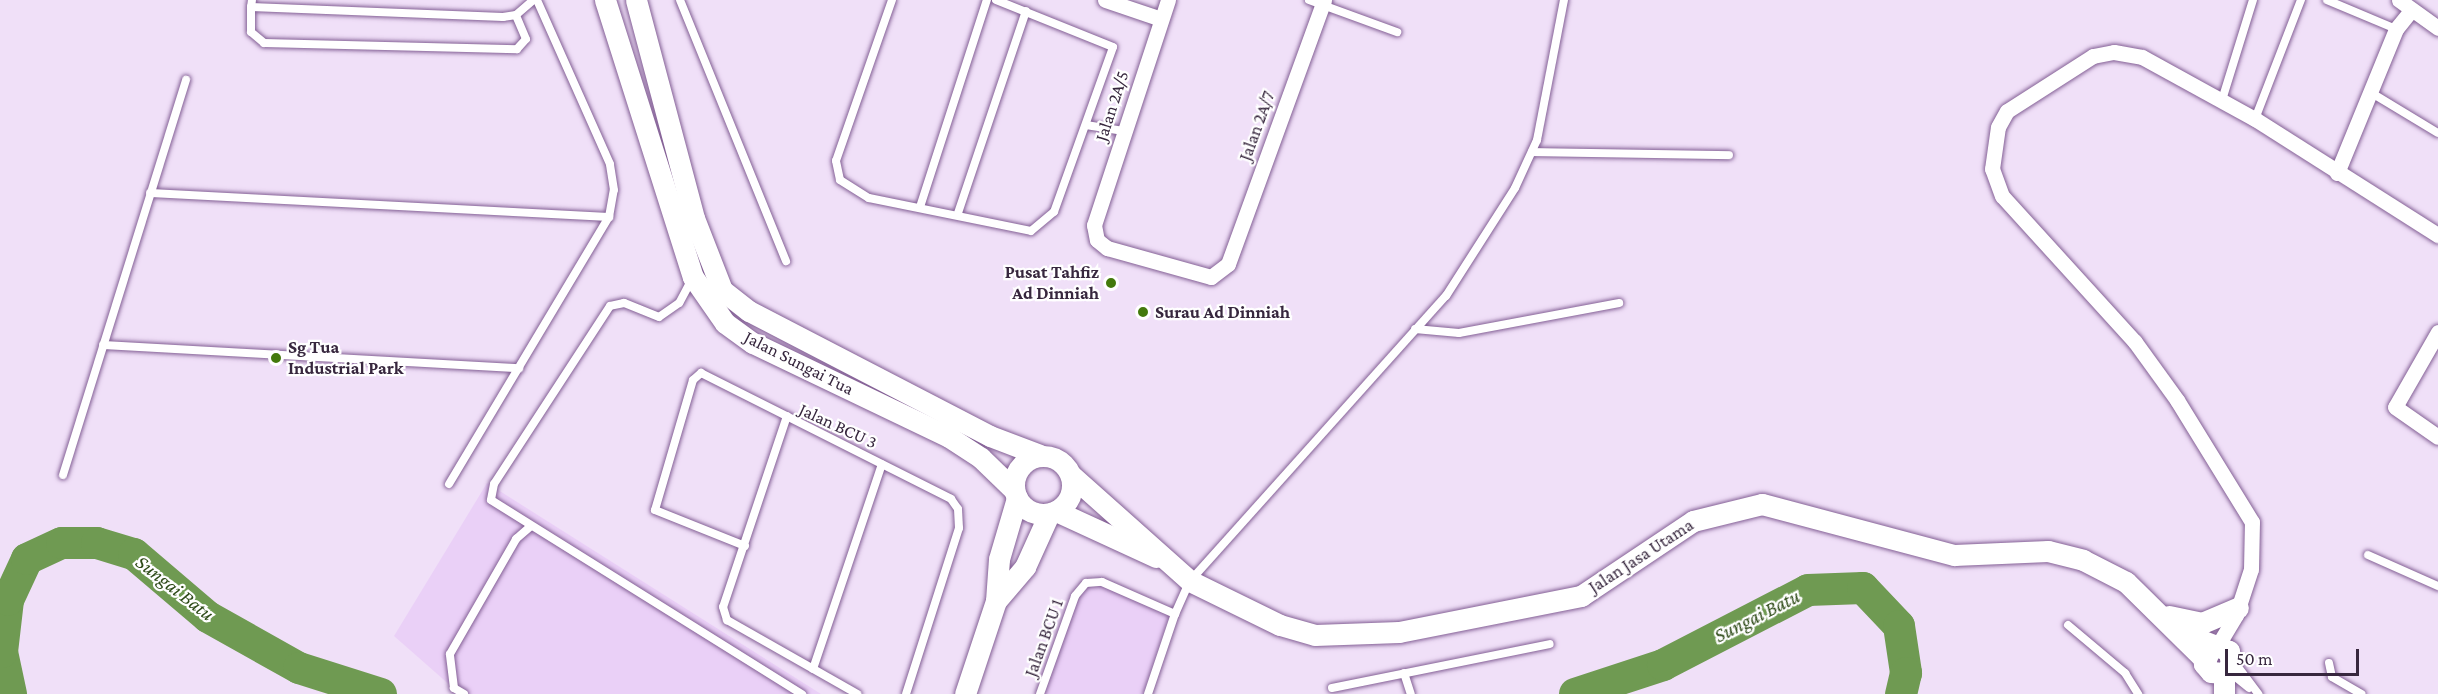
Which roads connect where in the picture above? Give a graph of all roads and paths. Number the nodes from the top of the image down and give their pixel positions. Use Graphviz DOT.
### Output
graph roads {
  1 [pos="535,0"];
  2 [pos="636,0"];
  3 [pos="680,0"];
  4 [pos="892,0"];
  5 [pos="987,0"];
  6 [pos="996,0"];
  7 [pos="1106,0"];
  8 [pos="1168,0"];
  9 [pos="1564,0"];
  10 [pos="2253,0"];
  11 [pos="2301,0"];
  12 [pos="2326,0"];
  13 [pos="606,1"];
  14 [pos="1318,2"];
  15 [pos="252,4"];
  16 [pos="2405,6"];
  17 [pos="1026,11"];
  18 [pos="516,15"];
  19 [pos="1161,19"];
  20 [pos="2438,28"];
  21 [pos="2396,29"];
  22 [pos="1397,32"];
  23 [pos="186,80"];
  24 [pos="2370,93"];
  25 [pos="2222,100"];
  26 [pos="2255,119"];
  27 [pos="1086,124"];
  28 [pos="1124,132"];
  29 [pos="2438,134"];
  30 [pos="1532,152"];
  31 [pos="1729,155"];
  32 [pos="2337,173"];
  33 [pos="150,194"];
  34 [pos="920,207"];
  35 [pos="958,213"];
  36 [pos="609,217"];
  37 [pos="1094,225"];
  38 [pos="2438,236"];
  39 [pos="786,261"];
  40 [pos="693,277"];
  41 [pos="1619,303"];
  42 [pos="1415,329"];
  43 [pos="2437,336"];
  44 [pos="104,345"];
  45 [pos="519,368"];
  46 [pos="787,416"];
  47 [pos="2438,437"];
  48 [pos="1040,455"];
  49 [pos="882,464"];
  50 [pos="63,475"];
  51 [pos="1071,475"];
  52 [pos="449,484"];
  53 [pos="1015,494"];
  54 [pos="1053,512"];
  55 [pos="531,526"];
  56 [pos="745,546"];
  57 [pos="2368,555"];
  58 [pos="1167,562"];
  59 [pos="1190,581"];
  60 [pos="2438,586"];
  61 [pos="996,601"];
  62 [pos="2237,612"];
  63 [pos="2160,613"];
  64 [pos="1175,614"];
  65 [pos="2068,625"];
  66 [pos="1550,644"];
  67 [pos="2219,659"];
  68 [pos="2330,663"];
  69 [pos="813,669"];
  70 [pos="1404,673"];
  71 [pos="1332,688"];
  72 [pos="464,694"];
  73 [pos="802,694"];
  74 [pos="857,694"];
  75 [pos="906,694"];
  76 [pos="965,694"];
  77 [pos="1040,694"];
  78 [pos="1148,694"];
  79 [pos="1411,694"];
  80 [pos="2138,694"];
  81 [pos="2216,694"];
  82 [pos="2224,694"];
  83 [pos="2258,694"];
  84 [pos="2362,694"];
  1 -- 18 [label="lane"];
  1 -- 36 [label="lane"];
  2 -- 48 [label="main road, Jalan Sungai Tua"];
  3 -- 39 [label="lane"];
  4 -- 34 [label="lane"];
  5 -- 34 [label="lane"];
  6 -- 17 [label="lane"];
  7 -- 19 [label="street"];
  8 -- 19 [label="street, Jalan 2A/5"];
  9 -- 30 [label="lane"];
  10 -- 25 [label="lane"];
  11 -- 26 [label="lane"];
  12 -- 21 [label="lane"];
  13 -- 40 [label="main road, Jalan Sungai Tua"];
  14 -- 22 [label="lane"];
  14 -- 37 [label="street, Jalan 2A/7"];
  15 -- 18 [label="lane"];
  15 -- 18 [label="lane"];
  16 -- 20 [label="street"];
  16 -- 21 [label="street"];
  17 -- 27 [label="lane"];
  17 -- 35 [label="lane"];
  19 -- 28 [label="street, Jalan 2A/5"];
  21 -- 24 [label="street"];
  23 -- 33 [label="lane"];
  24 -- 29 [label="lane"];
  24 -- 32 [label="street"];
  25 -- 26 [label="street"];
  25 -- 62 [label="street"];
  26 -- 32 [label="street"];
  27 -- 28 [label="lane"];
  27 -- 35 [label="lane"];
  28 -- 37 [label="street, Jalan 2A/5"];
  30 -- 31 [label="lane"];
  30 -- 42 [label="lane"];
  32 -- 38 [label="street"];
  33 -- 36 [label="lane"];
  33 -- 44 [label="lane"];
  34 -- 35 [label="lane"];
  36 -- 45 [label="lane"];
  40 -- 53 [label="main road, Jalan Sungai Tua"];
  40 -- 55 [label="lane"];
  41 -- 42 [label="lane"];
  42 -- 59 [label="lane"];
  43 -- 47 [label="street"];
  44 -- 45 [label="lane"];
  44 -- 50 [label="lane"];
  45 -- 52 [label="lane"];
  46 -- 49 [label="lane, Jalan BCU 3"];
  46 -- 56 [label="lane, Jalan BCU 3"];
  46 -- 56 [label="lane"];
  48 -- 51 [label="main road"];
  48 -- 53 [label="main road"];
  49 -- 69 [label="lane"];
  49 -- 75 [label="lane, Jalan BCU 3"];
  51 -- 54 [label="main road"];
  51 -- 58 [label="main road, Jalan Jasa Utama"];
  53 -- 54 [label="main road"];
  53 -- 61 [label="main road"];
  54 -- 58 [label="main road, Jalan Jasa Utama"];
  54 -- 61 [label="main road"];
  55 -- 72 [label="lane"];
  55 -- 73 [label="lane"];
  56 -- 69 [label="lane, Jalan BCU 3"];
  57 -- 60 [label="lane"];
  58 -- 59 [label="main road, Jalan Jasa Utama"];
  59 -- 63 [label="main road, Jalan Jasa Utama"];
  59 -- 64 [label="lane"];
  61 -- 76 [label="main road"];
  62 -- 63 [label="main road"];
  62 -- 67 [label="street"];
  63 -- 67 [label="main road, Jalan Jasa Utama"];
  64 -- 77 [label="lane, Jalan BCU 1"];
  64 -- 78 [label="lane"];
  65 -- 80 [label="lane"];
  66 -- 70 [label="lane"];
  67 -- 81 [label="main road"];
  67 -- 82 [label="main road"];
  67 -- 83 [label="lane"];
  67 -- 83 [label="lane"];
  68 -- 84 [label="lane"];
  69 -- 74 [label="lane, Jalan BCU 3"];
  70 -- 71 [label="lane"];
  70 -- 79 [label="lane"];
}
